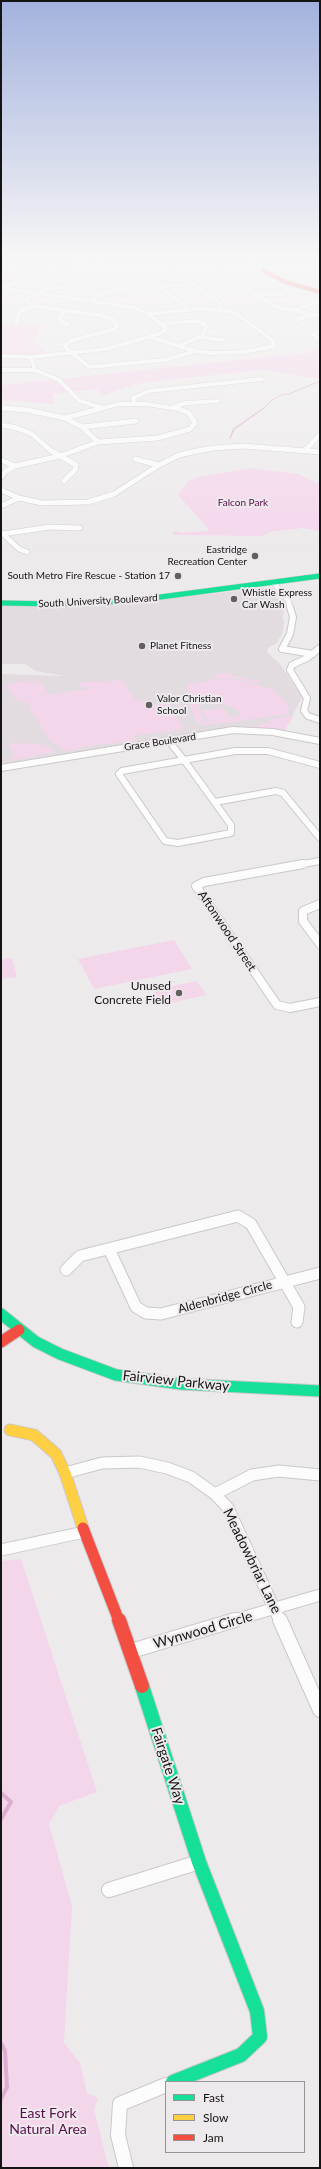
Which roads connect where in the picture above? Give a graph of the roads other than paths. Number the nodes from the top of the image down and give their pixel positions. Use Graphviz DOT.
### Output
graph roads {
  1 [pos="49,355"];
  2 [pos="75,355"];
  3 [pos="184,355"];
  4 [pos="1,356"];
  5 [pos="31,357"];
  6 [pos="1,370"];
  7 [pos="35,370"];
  8 [pos="262,379"];
  9 [pos="218,401"];
  10 [pos="134,403"];
  11 [pos="100,407"];
  12 [pos="173,407"];
  13 [pos="1,408"];
  14 [pos="65,418"];
  15 [pos="136,421"];
  16 [pos="1,425"];
  17 [pos="82,427"];
  18 [pos="320,435"];
  19 [pos="98,442"];
  20 [pos="305,450"];
  21 [pos="320,452"];
  22 [pos="60,456"];
  23 [pos="134,459"];
  24 [pos="1,460"];
  25 [pos="159,465"];
  26 [pos="15,466"];
  27 [pos="1,477"];
  28 [pos="64,481"];
  29 [pos="1,490"];
  30 [pos="19,498"];
  31 [pos="1,506"];
  32 [pos="80,528"];
  33 [pos="2,533"];
  34 [pos="28,552"];
  35 [pos="320,576"];
  36 [pos="273,582"];
  37 [pos="195,592"];
  38 [pos="3,602"];
  39 [pos="317,651"];
  40 [pos="320,720"];
  41 [pos="168,740"];
  42 [pos="320,741"];
  43 [pos="184,760"];
  44 [pos="320,765"];
  45 [pos="1,768"];
  46 [pos="215,802"];
  47 [pos="320,838"];
  48 [pos="320,861"];
  49 [pos="320,904"];
  50 [pos="320,944"];
  51 [pos="320,1002"];
  52 [pos="109,1249"];
  53 [pos="66,1270"];
  54 [pos="320,1273"];
  55 [pos="285,1282"];
  56 [pos="1,1314"];
  57 [pos="297,1322"];
  58 [pos="19,1330"];
  59 [pos="1,1342"];
  60 [pos="320,1391"];
  61 [pos="10,1430"];
  62 [pos="65,1473"];
  63 [pos="320,1475"];
  64 [pos="215,1494"];
  65 [pos="84,1532"];
  66 [pos="1,1550"];
  67 [pos="320,1595"];
  68 [pos="276,1608"];
  69 [pos="131,1651"];
  70 [pos="320,1710"];
  71 [pos="199,1862"];
  72 [pos="109,1890"];
  73 [pos="176,2081"];
  74 [pos="165,2085"];
  75 [pos="126,2168"];
  1 -- 5 [label="street"];
  2 -- 3 [label="street"];
  4 -- 5 [label="street"];
  5 -- 7 [label="street"];
  6 -- 7 [label="street"];
  7 -- 11 [label="street"];
  8 -- 10 [label="street"];
  9 -- 12 [label="street"];
  10 -- 11 [label="street"];
  10 -- 12 [label="street"];
  11 -- 14 [label="street"];
  12 -- 19 [label="street"];
  13 -- 14 [label="street"];
  14 -- 17 [label="street"];
  15 -- 17 [label="street"];
  16 -- 22 [label="street"];
  17 -- 19 [label="street"];
  18 -- 20 [label="street"];
  19 -- 22 [label="street"];
  20 -- 21 [label="street"];
  20 -- 25 [label="street"];
  22 -- 26 [label="street"];
  22 -- 28 [label="street"];
  23 -- 25 [label="street"];
  24 -- 26 [label="street"];
  25 -- 30 [label="street"];
  26 -- 27 [label="street"];
  29 -- 30 [label="street"];
  30 -- 31 [label="street"];
  32 -- 33 [label="street"];
  33 -- 34 [label="street"];
  35 -- 36 [label="main road, South University Boulevard"];
  36 -- 37 [label="main road, South University Boulevard"];
  36 -- 39 [label="street"];
  37 -- 38 [label="main road, South University Boulevard"];
  37 -- 38 [label="main road, South University Boulevard"];
  39 -- 40 [label="street"];
  41 -- 42 [label="street, Grace Boulevard"];
  41 -- 43 [label="street"];
  41 -- 45 [label="street, Grace Boulevard"];
  43 -- 44 [label="street"];
  43 -- 46 [label="street"];
  43 -- 46 [label="street"];
  46 -- 47 [label="street"];
  48 -- 51 [label="street, Aftonwood Street"];
  49 -- 50 [label="street"];
  52 -- 53 [label="street, Aldenbridge Circle"];
  52 -- 55 [label="street, Aldenbridge Circle"];
  52 -- 55 [label="street, Aldenbridge Circle"];
  54 -- 55 [label="street"];
  55 -- 57 [label="street"];
  56 -- 58 [label="main road, Fairview Parkway"];
  58 -- 59 [label="main road"];
  58 -- 60 [label="main road, Fairview Parkway"];
  61 -- 62 [label="main road, Fairgate Way"];
  62 -- 64 [label="street, Meadowbriar Lane"];
  62 -- 65 [label="main road, Fairgate Way"];
  63 -- 64 [label="street"];
  64 -- 68 [label="street, Meadowbriar Lane"];
  65 -- 66 [label="street"];
  65 -- 69 [label="main road, Fairgate Way"];
  67 -- 68 [label="street, Wynwood Circle"];
  68 -- 69 [label="street, Wynwood Circle"];
  68 -- 70 [label="street, Meadowbriar Lane"];
  69 -- 71 [label="main road, Fairgate Way"];
  71 -- 72 [label="street"];
  71 -- 73 [label="main road, Fairgate Way"];
  74 -- 75 [label="street"];
}
